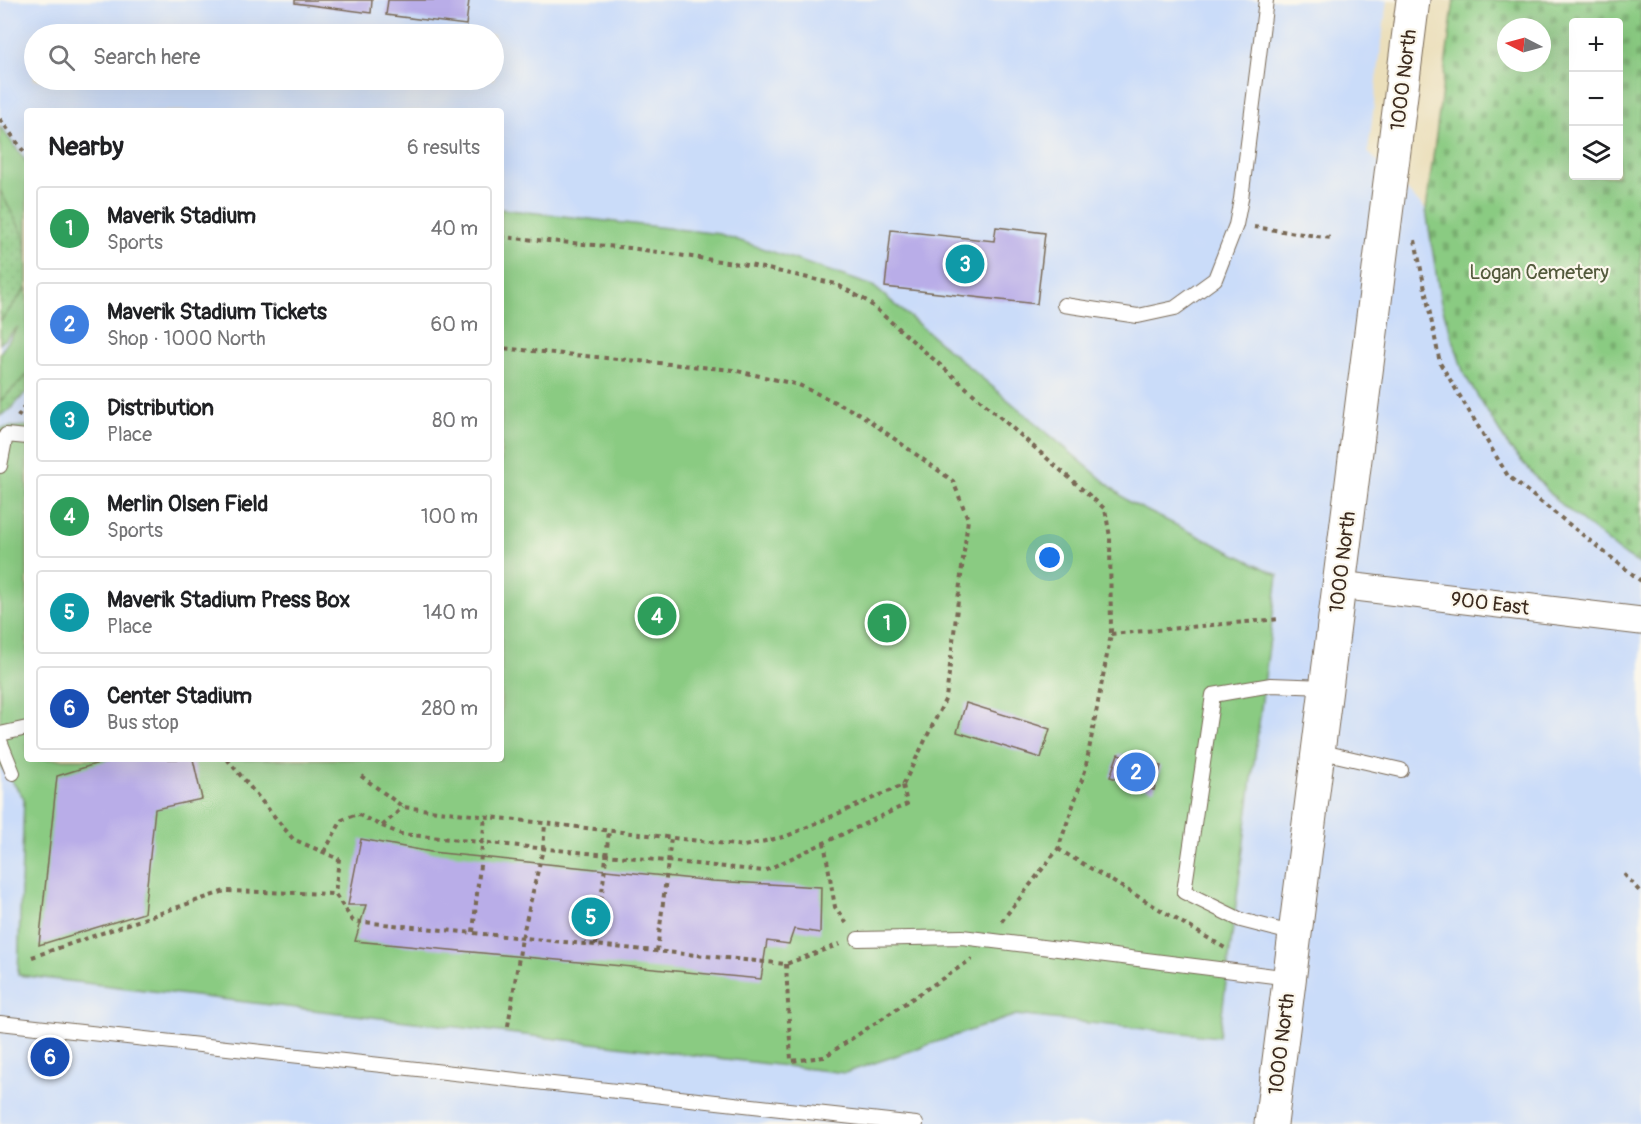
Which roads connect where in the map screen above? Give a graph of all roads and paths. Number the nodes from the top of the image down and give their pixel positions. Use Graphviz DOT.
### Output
graph roads {
  1 [pos="1266,0"];
  2 [pos="1413,0"];
  3 [pos="0,119"];
  4 [pos="24,152"];
  5 [pos="1236,225"];
  6 [pos="504,237"];
  7 [pos="1331,238"];
  8 [pos="1415,240"];
  9 [pos="1064,305"];
  10 [pos="504,348"];
  11 [pos="24,437"];
  12 [pos="0,466"];
  13 [pos="1641,581"];
  14 [pos="1339,585"];
  15 [pos="1280,619"];
  16 [pos="1641,621"];
  17 [pos="1111,634"];
  18 [pos="1326,687"];
  19 [pos="24,729"];
  20 [pos="0,734"];
  21 [pos="0,741"];
  22 [pos="1318,751"];
  23 [pos="229,762"];
  24 [pos="1401,770"];
  25 [pos="13,773"];
  26 [pos="361,776"];
  27 [pos="903,785"];
  28 [pos="403,807"];
  29 [pos="485,817"];
  30 [pos="545,824"];
  31 [pos="382,826"];
  32 [pos="609,831"];
  33 [pos="671,838"];
  34 [pos="824,842"];
  35 [pos="483,843"];
  36 [pos="543,849"];
  37 [pos="1058,849"];
  38 [pos="324,852"];
  39 [pos="606,855"];
  40 [pos="668,861"];
  41 [pos="1623,874"];
  42 [pos="1641,893"];
  43 [pos="335,894"];
  44 [pos="473,933"];
  45 [pos="1295,934"];
  46 [pos="522,938"];
  47 [pos="858,939"];
  48 [pos="987,940"];
  49 [pos="596,945"];
  50 [pos="1226,949"];
  51 [pos="657,951"];
  52 [pos="32,957"];
  53 [pos="786,964"];
  54 [pos="1290,978"];
  55 [pos="0,1023"];
  56 [pos="508,1026"];
  57 [pos="916,1124"];
  58 [pos="1271,1124"];
  1 -- 5 [label="lane"];
  2 -- 14 [label="street, 1000 North"];
  3 -- 4 [label="path"];
  5 -- 7 [label="path"];
  5 -- 9 [label="lane"];
  6 -- 17 [label="path"];
  8 -- 13 [label="path"];
  10 -- 27 [label="path"];
  11 -- 12 [label="lane"];
  14 -- 16 [label="street, 900 East"];
  14 -- 18 [label="street, 1000 North"];
  15 -- 17 [label="path"];
  17 -- 37 [label="path"];
  18 -- 22 [label="street, 1000 North"];
  18 -- 45 [label="lane"];
  19 -- 20 [label="lane"];
  21 -- 25 [label="lane"];
  22 -- 24 [label="lane"];
  22 -- 45 [label="street, 1000 North"];
  23 -- 38 [label="path"];
  26 -- 28 [label="path"];
  27 -- 33 [label="path"];
  27 -- 34 [label="path"];
  28 -- 29 [label="path"];
  28 -- 31 [label="path"];
  29 -- 30 [label="path"];
  29 -- 35 [label="path"];
  30 -- 32 [label="path"];
  30 -- 36 [label="path"];
  31 -- 35 [label="path"];
  31 -- 38 [label="path"];
  32 -- 33 [label="path"];
  32 -- 39 [label="path"];
  33 -- 40 [label="path"];
  34 -- 40 [label="path"];
  34 -- 47 [label="path"];
  35 -- 36 [label="path"];
  35 -- 44 [label="path"];
  36 -- 39 [label="path"];
  36 -- 46 [label="path"];
  37 -- 48 [label="path"];
  37 -- 50 [label="path"];
  38 -- 43 [label="path"];
  39 -- 40 [label="path"];
  39 -- 49 [label="path"];
  40 -- 51 [label="path"];
  41 -- 42 [label="path"];
  43 -- 44 [label="path"];
  43 -- 52 [label="path"];
  44 -- 46 [label="path"];
  45 -- 54 [label="street, 1000 North"];
  46 -- 49 [label="path"];
  46 -- 56 [label="path"];
  47 -- 48 [label="lane"];
  47 -- 53 [label="path"];
  48 -- 53 [label="path"];
  48 -- 54 [label="lane"];
  49 -- 51 [label="path"];
  51 -- 53 [label="path"];
  54 -- 58 [label="street, 1000 North"];
  55 -- 57 [label="lane"];
}
